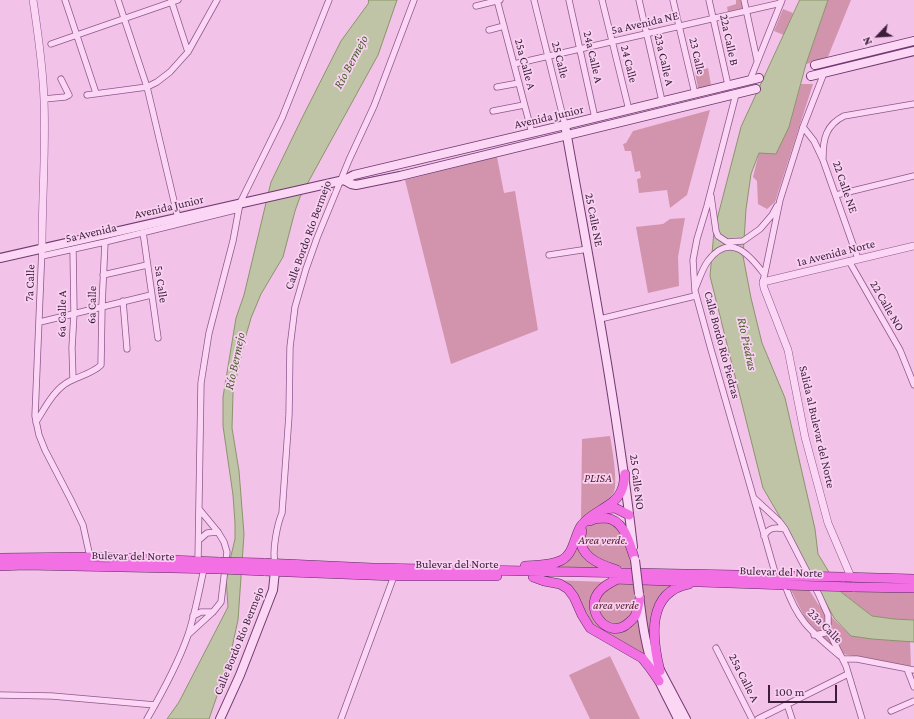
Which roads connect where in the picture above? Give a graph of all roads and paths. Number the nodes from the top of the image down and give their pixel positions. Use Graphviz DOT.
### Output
graph roads {
  1 [pos="33,0"];
  2 [pos="65,0"];
  3 [pos="118,0"];
  4 [pos="178,0"];
  5 [pos="217,0"];
  6 [pos="329,0"];
  7 [pos="414,0"];
  8 [pos="498,0"];
  9 [pos="534,0"];
  10 [pos="569,0"];
  11 [pos="602,0"];
  12 [pos="639,0"];
  13 [pos="673,0"];
  14 [pos="709,0"];
  15 [pos="744,0"];
  16 [pos="172,1"];
  17 [pos="782,1"];
  18 [pos="476,6"];
  19 [pos="746,11"];
  20 [pos="713,18"];
  21 [pos="124,19"];
  22 [pos="504,26"];
  23 [pos="679,26"];
  24 [pos="489,30"];
  25 [pos="77,34"];
  26 [pos="646,34"];
  27 [pos="612,41"];
  28 [pos="914,41"];
  29 [pos="51,44"];
  30 [pos="580,49"];
  31 [pos="914,51"];
  32 [pos="188,52"];
  33 [pos="548,56"];
  34 [pos="757,60"];
  35 [pos="514,64"];
  36 [pos="815,65"];
  37 [pos="824,73"];
  38 [pos="811,76"];
  39 [pos="759,78"];
  40 [pos="62,79"];
  41 [pos="750,80"];
  42 [pos="518,83"];
  43 [pos="728,85"];
  44 [pos="147,87"];
  45 [pos="497,87"];
  46 [pos="756,89"];
  47 [pos="96,93"];
  48 [pos="694,94"];
  49 [pos="736,94"];
  50 [pos="87,95"];
  51 [pos="44,99"];
  52 [pos="662,101"];
  53 [pos="914,104"];
  54 [pos="524,105"];
  55 [pos="629,110"];
  56 [pos="493,111"];
  57 [pos="595,118"];
  58 [pos="565,126"];
  59 [pos="803,127"];
  60 [pos="532,133"];
  61 [pos="567,136"];
  62 [pos="823,160"];
  63 [pos="914,176"];
  64 [pos="340,180"];
  65 [pos="710,193"];
  66 [pos="836,195"];
  67 [pos="780,200"];
  68 [pos="242,205"];
  69 [pos="178,218"];
  70 [pos="143,232"];
  71 [pos="105,242"];
  72 [pos="914,246"];
  73 [pos="42,247"];
  74 [pos="73,249"];
  75 [pos="588,249"];
  76 [pos="42,256"];
  77 [pos="550,256"];
  78 [pos="0,258"];
  79 [pos="858,259"];
  80 [pos="849,262"];
  81 [pos="147,265"];
  82 [pos="104,275"];
  83 [pos="764,278"];
  84 [pos="695,293"];
  85 [pos="151,295"];
  86 [pos="123,301"];
  87 [pos="102,306"];
  88 [pos="74,313"];
  89 [pos="600,319"];
  90 [pos="40,322"];
  91 [pos="158,338"];
  92 [pos="127,349"];
  93 [pos="73,379"];
  94 [pos="914,385"];
  95 [pos="36,422"];
  96 [pos="625,474"];
  97 [pos="754,498"];
  98 [pos="199,509"];
  99 [pos="604,509"];
  100 [pos="629,515"];
  101 [pos="785,529"];
  102 [pos="218,532"];
  103 [pos="764,536"];
  104 [pos="199,540"];
  105 [pos="90,557"];
  106 [pos="0,558"];
  107 [pos="634,558"];
  108 [pos="198,560"];
  109 [pos="0,566"];
  110 [pos="220,566"];
  111 [pos="275,567"];
  112 [pos="204,569"];
  113 [pos="502,570"];
  114 [pos="394,576"];
  115 [pos="533,576"];
  116 [pos="622,576"];
  117 [pos="776,576"];
  118 [pos="847,577"];
  119 [pos="914,579"];
  120 [pos="702,582"];
  121 [pos="787,582"];
  122 [pos="914,588"];
  123 [pos="639,596"];
  124 [pos="197,601"];
  125 [pos="204,612"];
  126 [pos="213,612"];
  127 [pos="193,617"];
  128 [pos="203,622"];
  129 [pos="828,630"];
  130 [pos="814,634"];
  131 [pos="188,635"];
  132 [pos="716,648"];
  133 [pos="648,650"];
  134 [pos="843,659"];
  135 [pos="907,669"];
  136 [pos="914,670"];
  137 [pos="660,671"];
  138 [pos="848,674"];
  139 [pos="659,681"];
  140 [pos="914,687"];
  141 [pos="0,695"];
  142 [pos="914,701"];
  143 [pos="787,704"];
  144 [pos="155,705"];
  145 [pos="891,710"];
  146 [pos="147,719"];
  147 [pos="220,719"];
  148 [pos="341,719"];
  149 [pos="678,719"];
  150 [pos="686,719"];
  151 [pos="752,719"];
  152 [pos="758,719"];
  153 [pos="792,719"];
  154 [pos="862,719"];
  1 -- 51 [label="street, 7a Calle"];
  2 -- 25 [label="street"];
  3 -- 21 [label="street"];
  4 -- 16 [label="street"];
  5 -- 32 [label="street"];
  6 -- 68 [label="street"];
  7 -- 64 [label="street, Calle Bordo Río Bermejo"];
  8 -- 18 [label="street"];
  8 -- 22 [label="street, 25a Calle A"];
  9 -- 33 [label="street, 25 Calle"];
  10 -- 30 [label="street, 24a Calle A"];
  11 -- 27 [label="street, 24 Calle"];
  12 -- 26 [label="street, 23a Calle A"];
  13 -- 23 [label="street, 23 Calle"];
  14 -- 20 [label="street, 22a Calle B"];
  15 -- 19 [label="street"];
  16 -- 21 [label="street"];
  16 -- 32 [label="street"];
  17 -- 19 [label="street, 5a Avenida NE"];
  17 -- 34 [label="street"];
  19 -- 20 [label="street, 5a Avenida NE"];
  19 -- 34 [label="street"];
  20 -- 23 [label="street, 5a Avenida NE"];
  20 -- 43 [label="street, 22a Calle B"];
  21 -- 25 [label="street"];
  21 -- 44 [label="street"];
  22 -- 24 [label="street"];
  22 -- 35 [label="street, 25a Calle A"];
  23 -- 26 [label="street, 5a Avenida NE"];
  23 -- 48 [label="street, 23 Calle"];
  25 -- 29 [label="street"];
  25 -- 47 [label="street"];
  26 -- 27 [label="street, 5a Avenida NE"];
  26 -- 52 [label="street, 23a Calle A"];
  27 -- 30 [label="street, 5a Avenida NE"];
  27 -- 55 [label="street, 24 Calle"];
  28 -- 36 [label="main road"];
  30 -- 33 [label="street, 5a Avenida NE"];
  30 -- 57 [label="street, 24a Calle A"];
  31 -- 37 [label="main road"];
  32 -- 44 [label="street"];
  33 -- 35 [label="street, 5a Avenida NE"];
  33 -- 58 [label="street, 25 Calle"];
  34 -- 41 [label="street"];
  35 -- 42 [label="street, 25a Calle A"];
  37 -- 38 [label="main road"];
  37 -- 59 [label="street"];
  39 -- 41 [label="main road, Avenida Junior"];
  40 -- 51 [label="street"];
  41 -- 43 [label="main road, Avenida Junior"];
  42 -- 45 [label="street"];
  42 -- 54 [label="street, 25a Calle A"];
  43 -- 48 [label="main road, Avenida Junior"];
  44 -- 47 [label="street"];
  44 -- 69 [label="street"];
  46 -- 49 [label="main road, Avenida Junior"];
  47 -- 50 [label="street"];
  48 -- 52 [label="main road, Avenida Junior"];
  49 -- 61 [label="main road, Avenida Junior"];
  49 -- 65 [label="street, Calle Bordo Río Piedras"];
  51 -- 73 [label="street, 7a Calle"];
  52 -- 55 [label="main road, Avenida Junior"];
  53 -- 62 [label="street"];
  54 -- 56 [label="street"];
  54 -- 60 [label="street, 25a Calle A"];
  55 -- 57 [label="main road, Avenida Junior"];
  57 -- 58 [label="main road, Avenida Junior"];
  58 -- 60 [label="main road, Avenida Junior"];
  58 -- 61 [label="main road, 25 Calle NE"];
  59 -- 62 [label="street, 22 Calle NE"];
  59 -- 67 [label="street"];
  60 -- 64 [label="main road, Avenida Junior"];
  61 -- 64 [label="main road, Avenida Junior"];
  61 -- 75 [label="main road, 25 Calle NE"];
  62 -- 66 [label="street, 22 Calle NE"];
  63 -- 66 [label="street"];
  64 -- 68 [label="main road, Avenida Junior"];
  64 -- 111 [label="street, Calle Bordo Río Bermejo"];
  65 -- 67 [label="street"];
  65 -- 84 [label="street, Calle Bordo Río Piedras"];
  66 -- 79 [label="street, 22 Calle NE"];
  67 -- 83 [label="street"];
  68 -- 69 [label="main road, Avenida Junior"];
  68 -- 70 [label="street, 5a Avenida"];
  68 -- 98 [label="street"];
  69 -- 73 [label="main road, Avenida Junior"];
  70 -- 71 [label="street, 5a Avenida"];
  70 -- 81 [label="street, 5a Calle"];
  71 -- 74 [label="street, 5a Avenida"];
  71 -- 82 [label="street, 6a Calle"];
  72 -- 79 [label="street, 1a Avenida Norte"];
  73 -- 76 [label="street, 7a Calle"];
  73 -- 78 [label="main road, Avenida Junior"];
  74 -- 76 [label="street, 5a Avenida"];
  74 -- 88 [label="street, 6a Calle A"];
  75 -- 77 [label="street"];
  75 -- 89 [label="main road, 25 Calle NE"];
  76 -- 90 [label="street, 7a Calle"];
  79 -- 80 [label="street, 1a Avenida Norte"];
  80 -- 83 [label="street, 1a Avenida Norte"];
  80 -- 94 [label="street, 22 Calle NO"];
  81 -- 82 [label="street"];
  81 -- 85 [label="street, 5a Calle"];
  82 -- 87 [label="street, 6a Calle"];
  83 -- 84 [label="street"];
  83 -- 118 [label="street, Salida al Bulevar del Norte"];
  84 -- 89 [label="street"];
  84 -- 97 [label="street, Calle Bordo Río Piedras"];
  85 -- 86 [label="street"];
  85 -- 91 [label="street, 5a Calle"];
  86 -- 87 [label="street"];
  86 -- 92 [label="street"];
  87 -- 88 [label="street"];
  87 -- 93 [label="street, 6a Calle"];
  88 -- 90 [label="street"];
  88 -- 93 [label="street, 6a Calle A"];
  89 -- 96 [label="main road, 25 Calle NO"];
  90 -- 95 [label="street, 7a Calle"];
  93 -- 95 [label="street"];
  95 -- 105 [label="street, 7a Calle"];
  96 -- 99 [label="highway"];
  96 -- 100 [label="main road, 25 Calle NO"];
  97 -- 101 [label="street, 23a Calle"];
  97 -- 103 [label="street, Calle Bordo Río Piedras"];
  98 -- 102 [label="street"];
  98 -- 104 [label="street"];
  99 -- 100 [label="highway"];
  99 -- 113 [label="highway"];
  100 -- 107 [label="main road, 25 Calle NO"];
  101 -- 103 [label="street"];
  101 -- 129 [label="street, 23a Calle"];
  102 -- 104 [label="street"];
  102 -- 126 [label="street"];
  103 -- 117 [label="street, Calle Bordo Río Piedras"];
  104 -- 108 [label="street"];
  105 -- 106 [label="highway, Bulevar del Norte"];
  105 -- 108 [label="highway, Bulevar del Norte"];
  107 -- 116 [label="highway"];
  107 -- 123 [label="main road, 25 Calle NO, bridge"];
  108 -- 110 [label="highway, Bulevar del Norte"];
  109 -- 112 [label="highway, Bulevar del Norte"];
  110 -- 111 [label="highway, Bulevar del Norte, bridge"];
  110 -- 112 [label="highway, Bulevar del Norte"];
  111 -- 113 [label="highway, Bulevar del Norte"];
  111 -- 114 [label="highway, Bulevar del Norte"];
  111 -- 147 [label="main road, Calle Bordo Río Bermejo"];
  112 -- 124 [label="street"];
  113 -- 116 [label="highway, Bulevar del Norte"];
  114 -- 115 [label="highway, Bulevar del Norte"];
  114 -- 148 [label="street"];
  115 -- 116 [label="highway, Bulevar del Norte"];
  115 -- 139 [label="highway"];
  116 -- 117 [label="highway, Bulevar del Norte"];
  116 -- 120 [label="highway, Bulevar del Norte"];
  116 -- 123 [label="highway"];
  117 -- 121 [label="highway, Bulevar del Norte"];
  118 -- 119 [label="highway, Bulevar del Norte"];
  118 -- 121 [label="highway, Bulevar del Norte, bridge"];
  120 -- 121 [label="highway, Bulevar del Norte"];
  120 -- 137 [label="highway"];
  121 -- 122 [label="highway, Bulevar del Norte, bridge"];
  121 -- 130 [label="street, 23a Calle"];
  123 -- 133 [label="main road, 25 Calle NO"];
  124 -- 125 [label="street"];
  124 -- 127 [label="street"];
  125 -- 126 [label="street"];
  125 -- 127 [label="street"];
  126 -- 128 [label="street"];
  127 -- 128 [label="street"];
  127 -- 131 [label="street"];
  128 -- 131 [label="street"];
  129 -- 130 [label="street"];
  129 -- 134 [label="street, 23a Calle"];
  130 -- 134 [label="street, 23a Calle"];
  131 -- 144 [label="street"];
  132 -- 151 [label="street, 25a Calle A"];
  133 -- 137 [label="main road"];
  133 -- 139 [label="main road"];
  134 -- 135 [label="street"];
  134 -- 138 [label="street, 23a Calle"];
  135 -- 136 [label="street"];
  135 -- 140 [label="street"];
  137 -- 150 [label="main road"];
  138 -- 143 [label="street"];
  138 -- 154 [label="street, 23a Calle"];
  139 -- 149 [label="main road"];
  141 -- 144 [label="street"];
  142 -- 145 [label="street"];
  143 -- 152 [label="street"];
  143 -- 153 [label="street"];
  144 -- 146 [label="street"];
}
